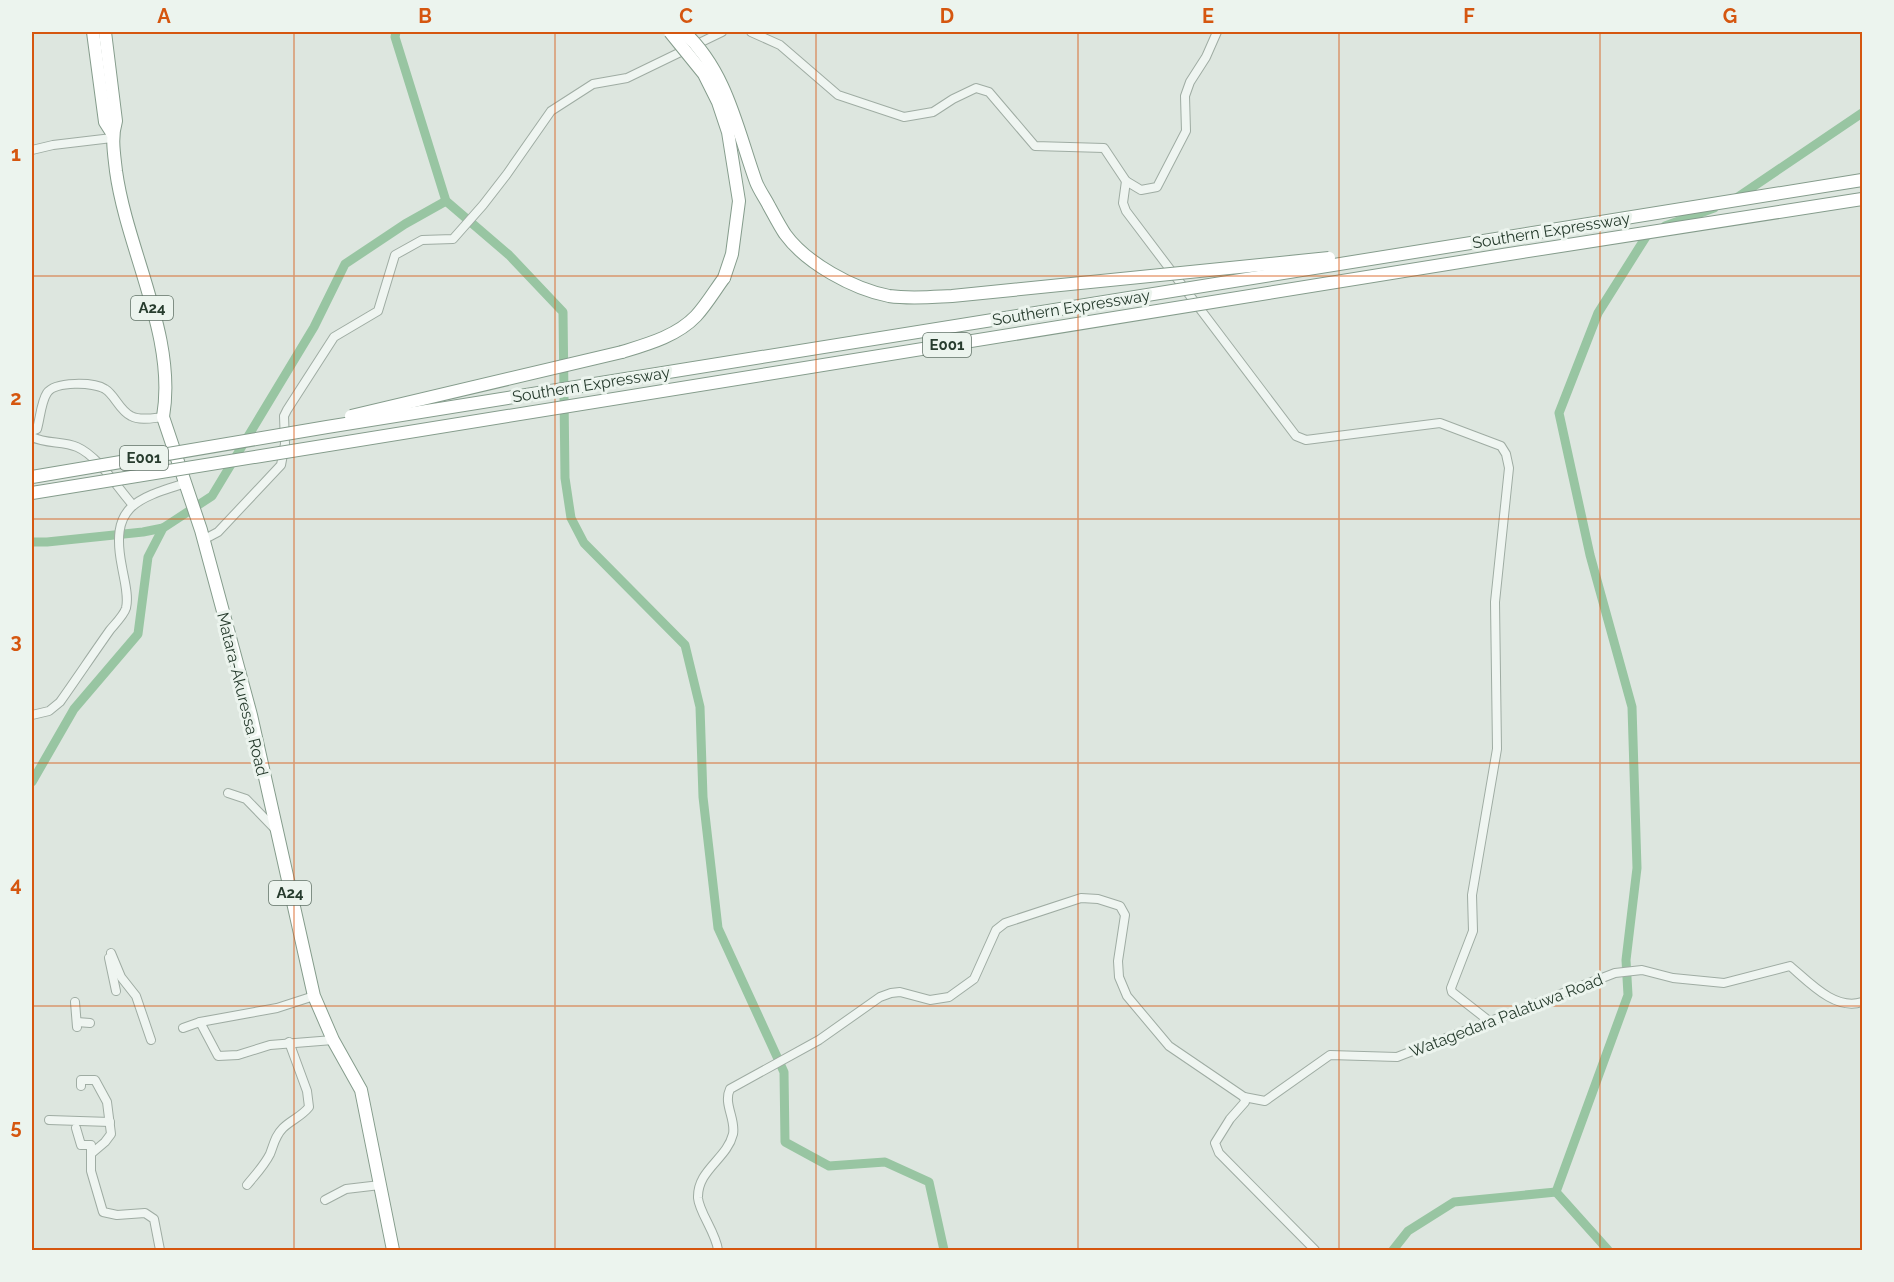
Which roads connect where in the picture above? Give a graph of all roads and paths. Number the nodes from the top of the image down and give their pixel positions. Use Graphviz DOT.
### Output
graph roads {
  1 [pos="93,32"];
  2 [pos="105,32"];
  3 [pos="670,32"];
  4 [pos="684,32"];
  5 [pos="722,32"];
  6 [pos="751,32"];
  7 [pos="1218,32"];
  8 [pos="112,135"];
  9 [pos="32,150"];
  10 [pos="1863,180"];
  11 [pos="1126,181"];
  12 [pos="1863,199"];
  13 [pos="1496,239"];
  14 [pos="163,417"];
  15 [pos="32,431"];
  16 [pos="32,437"];
  17 [pos="257,439"];
  18 [pos="32,477"];
  19 [pos="187,488"];
  20 [pos="32,493"];
  21 [pos="132,504"];
  22 [pos="202,535"];
  23 [pos="32,715"];
  24 [pos="228,793"];
  25 [pos="276,829"];
  26 [pos="116,991"];
  27 [pos="314,996"];
  28 [pos="75,1002"];
  29 [pos="1863,1002"];
  30 [pos="200,1022"];
  31 [pos="1489,1022"];
  32 [pos="90,1023"];
  33 [pos="183,1028"];
  34 [pos="333,1040"];
  35 [pos="151,1041"];
  36 [pos="289,1042"];
  37 [pos="81,1086"];
  38 [pos="1244,1097"];
  39 [pos="49,1120"];
  40 [pos="110,1122"];
  41 [pos="76,1128"];
  42 [pos="92,1153"];
  43 [pos="247,1185"];
  44 [pos="380,1185"];
  45 [pos="325,1200"];
  46 [pos="160,1251"];
  47 [pos="393,1251"];
  48 [pos="718,1251"];
  49 [pos="1315,1251"];
  1 -- 8 [label="highway, Matara-Akuressa Road / A24"];
  2 -- 8 [label="highway, Matara-Akuressa Road / A24"];
  3 -- 17 [label="highway, bridge"];
  4 -- 13 [label="highway, bridge"];
  5 -- 22 [label="street"];
  6 -- 11 [label="street"];
  7 -- 11 [label="street"];
  8 -- 9 [label="street"];
  8 -- 14 [label="highway, Matara-Akuressa Road / A24"];
  10 -- 13 [label="highway, Southern Expressway / E001, bridge"];
  11 -- 31 [label="street"];
  12 -- 20 [label="highway, Southern Expressway / E001, bridge"];
  13 -- 17 [label="highway, Southern Expressway / E001, bridge"];
  14 -- 15 [label="street"];
  14 -- 19 [label="highway, Matara-Akuressa Road / A24"];
  16 -- 21 [label="street"];
  17 -- 18 [label="highway, Southern Expressway / E001, bridge"];
  19 -- 21 [label="street"];
  19 -- 22 [label="highway, Matara-Akuressa Road / A24"];
  21 -- 23 [label="street"];
  22 -- 25 [label="highway, Matara-Akuressa Road / A24"];
  24 -- 25 [label="street"];
  25 -- 27 [label="highway, Matara-Akuressa Road / A24"];
  26 -- 35 [label="street"];
  27 -- 30 [label="street"];
  27 -- 34 [label="highway, Matara-Akuressa Road / A24"];
  28 -- 32 [label="street"];
  29 -- 31 [label="street, Watagedara Palatuwa Road"];
  30 -- 33 [label="street"];
  30 -- 36 [label="street"];
  31 -- 38 [label="street, Watagedara Palatuwa Road"];
  34 -- 36 [label="street"];
  34 -- 44 [label="highway, Matara-Akuressa Road / A24"];
  36 -- 43 [label="street"];
  37 -- 40 [label="street"];
  38 -- 48 [label="street"];
  38 -- 49 [label="street"];
  39 -- 40 [label="street"];
  40 -- 42 [label="street"];
  41 -- 42 [label="street"];
  42 -- 46 [label="street"];
  44 -- 45 [label="street"];
  44 -- 47 [label="highway, Matara-Akuressa Road / A24"];
}
